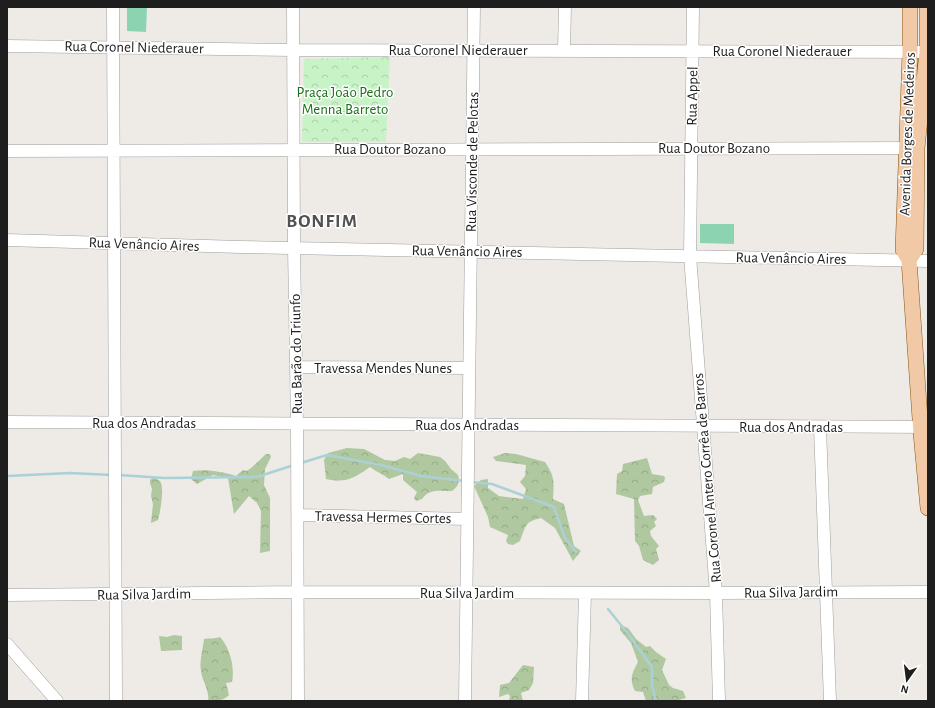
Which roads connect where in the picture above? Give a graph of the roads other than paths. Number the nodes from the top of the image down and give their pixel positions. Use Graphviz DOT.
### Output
graph roads {
  1 [pos="113,7"];
  2 [pos="293,7"];
  3 [pos="474,7"];
  4 [pos="565,7"];
  5 [pos="693,7"];
  6 [pos="910,7"];
  7 [pos="927,7"];
  8 [pos="7,46"];
  9 [pos="113,47"];
  10 [pos="473,49"];
  11 [pos="293,50"];
  12 [pos="564,50"];
  13 [pos="692,50"];
  14 [pos="910,52"];
  15 [pos="928,52"];
  16 [pos="691,148"];
  17 [pos="912,148"];
  18 [pos="472,149"];
  19 [pos="294,150"];
  20 [pos="7,151"];
  21 [pos="113,151"];
  22 [pos="7,240"];
  23 [pos="114,243"];
  24 [pos="294,248"];
  25 [pos="471,251"];
  26 [pos="690,256"];
  27 [pos="909,260"];
  28 [pos="928,261"];
  29 [pos="296,367"];
  30 [pos="469,368"];
  31 [pos="7,422"];
  32 [pos="115,423"];
  33 [pos="298,424"];
  34 [pos="469,425"];
  35 [pos="702,427"];
  36 [pos="820,427"];
  37 [pos="924,427"];
  38 [pos="928,508"];
  39 [pos="298,515"];
  40 [pos="468,519"];
  41 [pos="298,592"];
  42 [pos="826,592"];
  43 [pos="928,592"];
  44 [pos="467,593"];
  45 [pos="585,593"];
  46 [pos="716,593"];
  47 [pos="7,595"];
  48 [pos="116,595"];
  49 [pos="7,644"];
  50 [pos="51,699"];
  51 [pos="116,701"];
  52 [pos="298,701"];
  53 [pos="465,701"];
  54 [pos="582,701"];
  55 [pos="719,701"];
  56 [pos="830,701"];
  1 -- 9 [label="street"];
  2 -- 11 [label="street, Rua Barão do Triunfo"];
  3 -- 10 [label="street, Rua Visconde de Pelotas"];
  4 -- 12 [label="street"];
  5 -- 13 [label="street, Rua Appel"];
  6 -- 14 [label="main road, Avenida Borges de Medeiros"];
  7 -- 15 [label="main road, Avenida Borges de Medeiros"];
  8 -- 9 [label="street, Rua Coronel Niederauer"];
  9 -- 11 [label="street, Rua Coronel Niederauer"];
  9 -- 21 [label="street"];
  10 -- 11 [label="street, Rua Coronel Niederauer"];
  10 -- 12 [label="street, Rua Coronel Niederauer"];
  10 -- 18 [label="street, Rua Visconde de Pelotas"];
  11 -- 19 [label="street, Rua Barão do Triunfo"];
  12 -- 13 [label="street, Rua Coronel Niederauer"];
  13 -- 14 [label="street, Rua Coronel Niederauer"];
  13 -- 16 [label="street, Rua Appel"];
  14 -- 15 [label="street, Rua Coronel Niederauer"];
  14 -- 17 [label="main road, Avenida Borges de Medeiros"];
  15 -- 17 [label="main road, Avenida Borges de Medeiros"];
  16 -- 17 [label="street, Rua Doutor Bozano"];
  16 -- 18 [label="street, Rua Doutor Bozano"];
  16 -- 26 [label="street, Rua Appel"];
  17 -- 27 [label="main road, Avenida Borges de Medeiros"];
  18 -- 19 [label="street, Rua Doutor Bozano"];
  18 -- 25 [label="street, Rua Visconde de Pelotas"];
  19 -- 21 [label="street, Rua Doutor Bozano"];
  19 -- 24 [label="street, Rua Barão do Triunfo"];
  20 -- 21 [label="street, Rua Doutor Bozano"];
  21 -- 23 [label="street"];
  22 -- 23 [label="street, Rua Venâncio Aires"];
  23 -- 24 [label="street, Rua Venâncio Aires"];
  23 -- 32 [label="street"];
  24 -- 25 [label="street, Rua Venâncio Aires"];
  24 -- 29 [label="street, Rua Barão do Triunfo"];
  25 -- 26 [label="street, Rua Venâncio Aires"];
  25 -- 30 [label="street, Rua Visconde de Pelotas"];
  26 -- 27 [label="street, Rua Venâncio Aires"];
  26 -- 35 [label="street, Rua Coronel Antero Corrêa de Barros"];
  27 -- 28 [label="street, Rua Venâncio Aires"];
  27 -- 37 [label="main road, Avenida Borges de Medeiros"];
  29 -- 30 [label="street, Travessa Mendes Nunes"];
  29 -- 33 [label="street, Rua Barão do Triunfo"];
  30 -- 34 [label="street, Rua Visconde de Pelotas"];
  31 -- 32 [label="street, Rua dos Andradas"];
  32 -- 33 [label="street, Rua dos Andradas"];
  32 -- 48 [label="street"];
  33 -- 34 [label="street, Rua dos Andradas"];
  33 -- 39 [label="street, Rua Barão do Triunfo"];
  34 -- 35 [label="street, Rua dos Andradas"];
  34 -- 40 [label="street, Rua Visconde de Pelotas"];
  35 -- 36 [label="street, Rua dos Andradas"];
  35 -- 46 [label="street, Rua Coronel Antero Corrêa de Barros"];
  36 -- 37 [label="street, Rua dos Andradas"];
  36 -- 42 [label="street"];
  37 -- 38 [label="main road, Avenida Borges de Medeiros"];
  39 -- 40 [label="street, Travessa Hermes Cortes"];
  39 -- 41 [label="street, Rua Barão do Triunfo"];
  40 -- 44 [label="street, Rua Visconde de Pelotas"];
  41 -- 44 [label="street, Rua Silva Jardim"];
  41 -- 48 [label="street, Rua Silva Jardim"];
  41 -- 52 [label="street, Rua Barão do Triunfo"];
  42 -- 43 [label="street, Rua Silva Jardim"];
  42 -- 46 [label="street, Rua Silva Jardim"];
  42 -- 56 [label="street"];
  44 -- 45 [label="street, Rua Silva Jardim"];
  44 -- 53 [label="street, Rua Visconde de Pelotas"];
  45 -- 46 [label="street, Rua Silva Jardim"];
  45 -- 54 [label="street"];
  46 -- 55 [label="street, Rua Coronel Antero Corrêa de Barros"];
  47 -- 48 [label="street, Rua Silva Jardim"];
  48 -- 51 [label="street"];
  49 -- 50 [label="street"];
}
